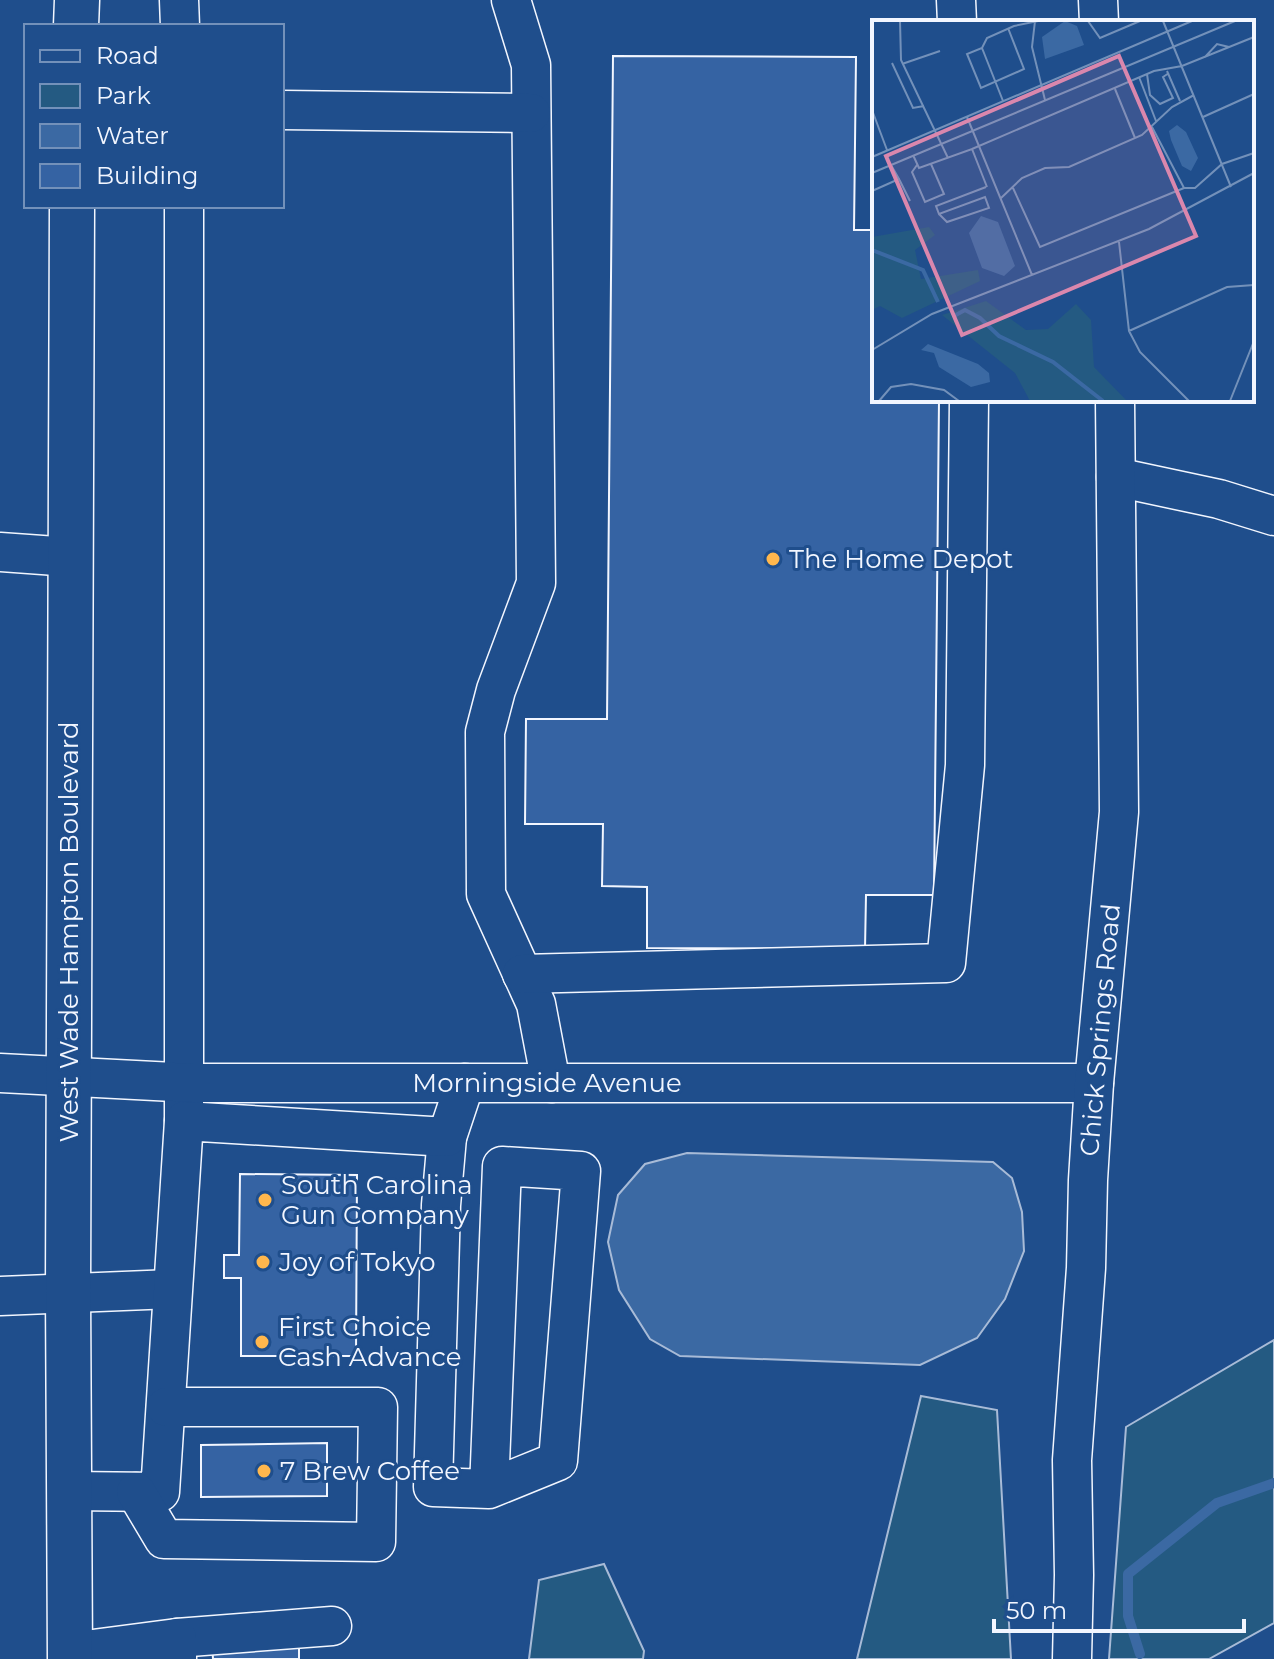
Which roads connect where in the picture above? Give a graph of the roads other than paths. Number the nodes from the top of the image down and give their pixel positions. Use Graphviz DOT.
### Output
graph roads {
  1 [pos="77,0"];
  2 [pos="179,0"];
  3 [pos="511,0"];
  4 [pos="956,0"];
  5 [pos="1098,0"];
  6 [pos="957,20"];
  7 [pos="1099,20"];
  8 [pos="76,24"];
  9 [pos="180,24"];
  10 [pos="284,110"];
  11 [pos="531,113"];
  12 [pos="72,208"];
  13 [pos="184,208"];
  14 [pos="969,402"];
  15 [pos="1115,402"];
  16 [pos="1116,477"];
  17 [pos="1274,516"];
  18 [pos="0,552"];
  19 [pos="70,557"];
  20 [pos="522,974"];
  21 [pos="0,1073"];
  22 [pos="69,1077"];
  23 [pos="185,1083"];
  24 [pos="465,1083"];
  25 [pos="551,1083"];
  26 [pos="1094,1083"];
  27 [pos="184,1121"];
  28 [pos="447,1137"];
  29 [pos="440,1228"];
  30 [pos="500,1231"];
  31 [pos="172,1289"];
  32 [pos="68,1291"];
  33 [pos="0,1296"];
  34 [pos="166,1407"];
  35 [pos="489,1489"];
  36 [pos="69,1491"];
  37 [pos="136,1492"];
  38 [pos="332,1626"];
  39 [pos="177,1648"];
  40 [pos="70,1656"];
  41 [pos="1072,1659"];
  1 -- 8 [label="main road"];
  2 -- 9 [label="street"];
  3 -- 11 [label="street"];
  4 -- 6 [label="street"];
  5 -- 7 [label="street"];
  10 -- 11 [label="street"];
  11 -- 20 [label="street"];
  12 -- 19 [label="main road, West Wade Hampton Boulevard"];
  13 -- 23 [label="street"];
  14 -- 20 [label="street"];
  15 -- 16 [label="street, Chick Springs Road"];
  16 -- 17 [label="street"];
  16 -- 26 [label="street, Chick Springs Road"];
  18 -- 19 [label="street"];
  19 -- 22 [label="main road, West Wade Hampton Boulevard"];
  20 -- 25 [label="street"];
  21 -- 22 [label="street, Morningside Avenue"];
  22 -- 23 [label="street, Morningside Avenue"];
  22 -- 32 [label="main road, West Wade Hampton Boulevard"];
  23 -- 24 [label="street, Morningside Avenue"];
  23 -- 27 [label="street"];
  24 -- 25 [label="street, Morningside Avenue"];
  24 -- 28 [label="street"];
  25 -- 26 [label="street, Morningside Avenue"];
  26 -- 41 [label="street, Chick Springs Road"];
  27 -- 28 [label="street"];
  27 -- 31 [label="street"];
  28 -- 29 [label="street"];
  29 -- 30 [label="street"];
  29 -- 35 [label="street"];
  30 -- 35 [label="street"];
  30 -- 35 [label="street"];
  31 -- 32 [label="street"];
  31 -- 34 [label="street"];
  32 -- 33 [label="street"];
  32 -- 36 [label="main road, West Wade Hampton Boulevard"];
  34 -- 37 [label="street"];
  34 -- 37 [label="street"];
  36 -- 37 [label="street"];
  36 -- 40 [label="main road, West Wade Hampton Boulevard"];
  38 -- 39 [label="street"];
  39 -- 40 [label="street"];
}
